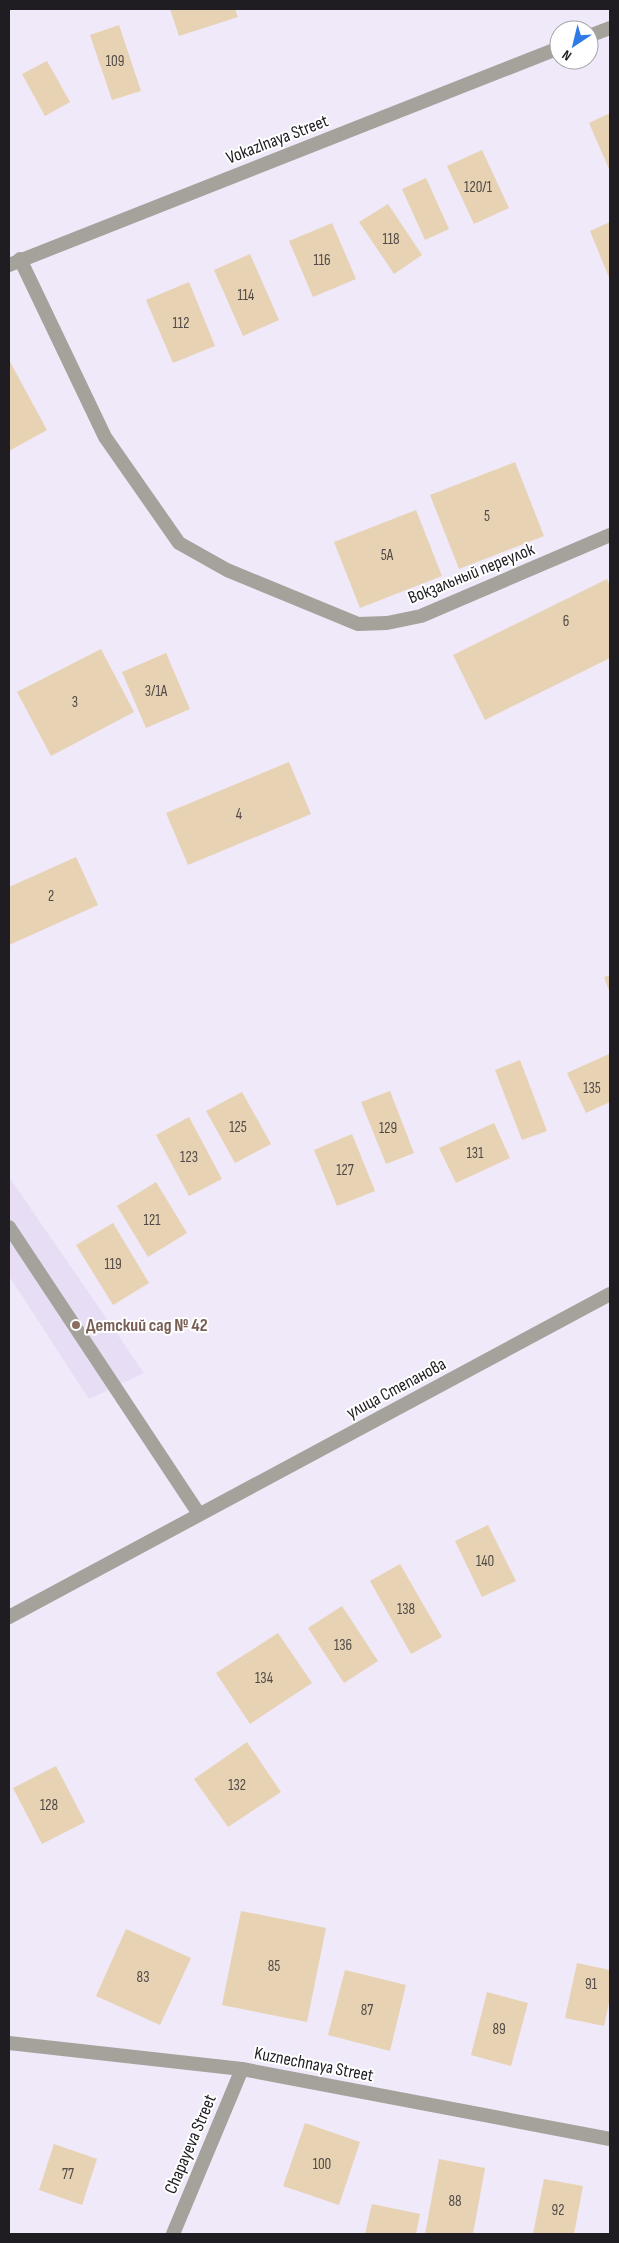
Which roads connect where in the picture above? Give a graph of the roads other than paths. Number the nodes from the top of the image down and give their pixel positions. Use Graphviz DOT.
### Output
graph roads {
  1 [pos="549,52"];
  2 [pos="14,262"];
  3 [pos="610,535"];
  4 [pos="9,1227"];
  5 [pos="610,1294"];
  6 [pos="199,1514"];
  7 [pos="9,1618"];
  8 [pos="9,2042"];
  9 [pos="242,2069"];
  10 [pos="610,2139"];
  11 [pos="173,2234"];
  1 -- 2 [label="street, Vokazlnaya Street"];
  2 -- 3 [label="street, Вокзальный переулок"];
  4 -- 6 [label="street"];
  5 -- 6 [label="street, улица Степанова"];
  6 -- 7 [label="street, улица Степанова"];
  8 -- 9 [label="street, Kuznechnaya Street"];
  9 -- 10 [label="street, Kuznechnaya Street"];
  9 -- 11 [label="street, Chapayeva Street"];
}
